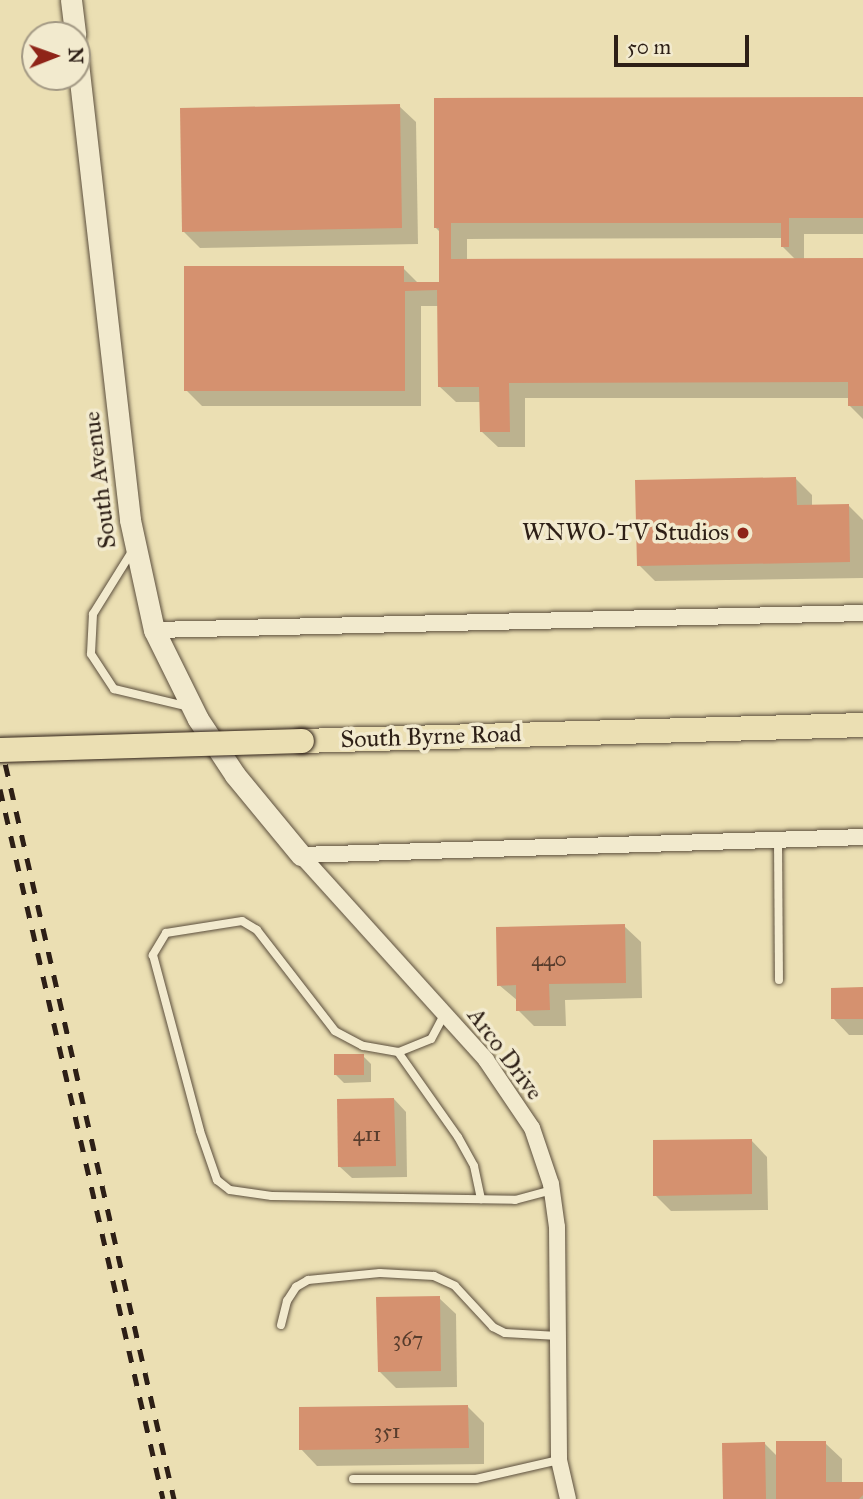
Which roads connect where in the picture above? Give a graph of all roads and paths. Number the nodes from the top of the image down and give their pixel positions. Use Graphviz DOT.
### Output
graph roads {
  1 [pos="71,0"];
  2 [pos="73,21"];
  3 [pos="81,91"];
  4 [pos="134,545"];
  5 [pos="863,613"];
  6 [pos="154,630"];
  7 [pos="192,708"];
  8 [pos="863,726"];
  9 [pos="0,750"];
  10 [pos="863,837"];
  11 [pos="778,840"];
  12 [pos="301,855"];
  13 [pos="779,980"];
  14 [pos="445,1013"];
  15 [pos="398,1052"];
  16 [pos="552,1191"];
  17 [pos="481,1199"];
  18 [pos="281,1325"];
  19 [pos="558,1336"];
  20 [pos="559,1460"];
  21 [pos="353,1479"];
  22 [pos="568,1499"];
  1 -- 2 [label="street"];
  3 -- 4 [label="street, South Avenue"];
  4 -- 6 [label="street, South Avenue"];
  4 -- 7 [label="lane"];
  5 -- 6 [label="street"];
  6 -- 7 [label="street, South Avenue"];
  7 -- 12 [label="street, South Avenue"];
  8 -- 9 [label="main road, South Byrne Road, bridge"];
  10 -- 11 [label="street"];
  11 -- 12 [label="street"];
  11 -- 13 [label="lane"];
  12 -- 14 [label="street, Arco Drive"];
  14 -- 15 [label="lane"];
  14 -- 16 [label="street, Arco Drive"];
  15 -- 17 [label="lane"];
  15 -- 17 [label="lane"];
  16 -- 17 [label="lane"];
  16 -- 19 [label="street, Arco Drive"];
  18 -- 19 [label="lane"];
  19 -- 20 [label="street, Arco Drive"];
  20 -- 21 [label="lane"];
  20 -- 22 [label="street, Arco Drive"];
}
